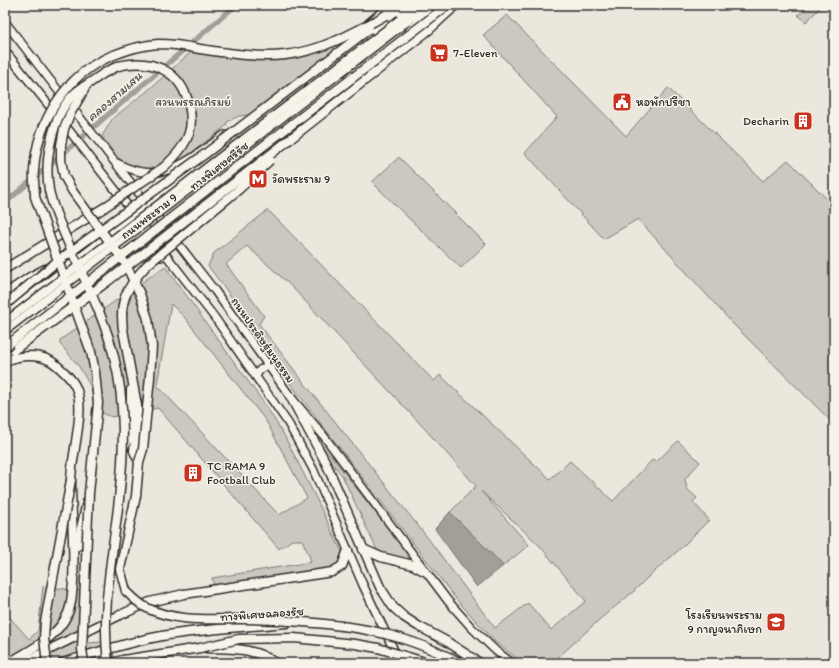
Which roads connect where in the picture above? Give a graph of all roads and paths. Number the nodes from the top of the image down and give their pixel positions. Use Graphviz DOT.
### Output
graph roads {
  1 [pos="389,5"];
  2 [pos="399,5"];
  3 [pos="412,5"];
  4 [pos="420,5"];
  5 [pos="432,5"];
  6 [pos="437,5"];
  7 [pos="448,5"];
  8 [pos="456,5"];
  9 [pos="461,5"];
  10 [pos="386,15"];
  11 [pos="402,21"];
  12 [pos="5,22"];
  13 [pos="5,51"];
  14 [pos="337,62"];
  15 [pos="88,84"];
  16 [pos="251,125"];
  17 [pos="294,136"];
  18 [pos="215,153"];
  19 [pos="114,161"];
  20 [pos="236,163"];
  21 [pos="227,170"];
  22 [pos="230,178"];
  23 [pos="124,202"];
  24 [pos="148,205"];
  25 [pos="134,215"];
  26 [pos="161,221"];
  27 [pos="147,231"];
  28 [pos="178,244"];
  29 [pos="116,255"];
  30 [pos="169,259"];
  31 [pos="54,264"];
  32 [pos="68,267"];
  33 [pos="5,269"];
  34 [pos="5,294"];
  35 [pos="5,305"];
  36 [pos="5,315"];
  37 [pos="5,322"];
  38 [pos="5,331"];
  39 [pos="5,340"];
  40 [pos="5,347"];
  41 [pos="5,357"];
  42 [pos="5,362"];
  43 [pos="268,366"];
  44 [pos="130,367"];
  45 [pos="256,376"];
  46 [pos="290,396"];
  47 [pos="123,450"];
  48 [pos="139,462"];
  49 [pos="71,480"];
  50 [pos="90,493"];
  51 [pos="363,549"];
  52 [pos="348,550"];
  53 [pos="74,558"];
  54 [pos="424,571"];
  55 [pos="303,622"];
  56 [pos="200,648"];
  57 [pos="9,663"];
  58 [pos="22,663"];
  59 [pos="47,663"];
  60 [pos="62,663"];
  61 [pos="84,663"];
  62 [pos="108,663"];
  63 [pos="111,663"];
  64 [pos="276,663"];
  65 [pos="400,663"];
  66 [pos="428,663"];
  67 [pos="461,663"];
  68 [pos="480,663"];
  69 [pos="512,663"];
  1 -- 14 [label="main road, ถนนพระราม 9"];
  2 -- 10 [label="highway, ทางพิเศษศรีรัช"];
  3 -- 14 [label="main road, ถนนพระราม 9"];
  4 -- 11 [label="main road, ถนนพระราม 9"];
  5 -- 11 [label="main road, ถนนพระราม 9"];
  6 -- 20 [label="main road, ถนนพระราม 9"];
  7 -- 40 [label="highway, ทางพิเศษศรีรัช, bridge"];
  8 -- 17 [label="highway"];
  9 -- 22 [label="main road"];
  10 -- 31 [label="highway, ทางพิเศษศรีรัช, bridge"];
  10 -- 50 [label="highway, bridge"];
  11 -- 37 [label="main road, ถนนพระราม 9, bridge"];
  11 -- 38 [label="main road, ถนนพระราม 9, bridge"];
  12 -- 19 [label="main road, ถนนประดิษฐ์มนูธรรม"];
  13 -- 23 [label="main road"];
  14 -- 16 [label="main road, ถนนพระราม 9"];
  15 -- 33 [label="highway, bridge"];
  15 -- 47 [label="highway, bridge"];
  15 -- 48 [label="highway, bridge"];
  16 -- 18 [label="main road, ถนนพระราม 9"];
  16 -- 19 [label="main road"];
  17 -- 41 [label="highway, bridge"];
  17 -- 44 [label="highway, bridge"];
  18 -- 21 [label="main road"];
  18 -- 24 [label="main road, ถนนพระราม 9"];
  19 -- 24 [label="main road, ถนนประดิษฐ์มนูธรรม"];
  20 -- 21 [label="main road, ถนนพระราม 9"];
  20 -- 22 [label="main road"];
  21 -- 26 [label="main road, ถนนพระราม 9"];
  22 -- 28 [label="main road"];
  23 -- 25 [label="main road"];
  23 -- 32 [label="main road"];
  24 -- 25 [label="main road, ถนนพระราม 9"];
  24 -- 26 [label="main road, ถนนประดิษฐ์มนูธรรม"];
  25 -- 27 [label="main road"];
  25 -- 32 [label="main road, ถนนพระราม 9"];
  26 -- 27 [label="main road, ถนนพระราม 9"];
  26 -- 28 [label="main road, ถนนประดิษฐ์มนูธรรม"];
  27 -- 29 [label="main road, ถนนพระราม 9"];
  27 -- 30 [label="main road"];
  28 -- 43 [label="main road, ถนนประดิษฐ์มนูธรรม"];
  29 -- 30 [label="main road"];
  29 -- 39 [label="main road, ถนนพระราม 9"];
  30 -- 45 [label="main road"];
  31 -- 34 [label="highway, bridge"];
  31 -- 35 [label="highway, ทางพิเศษศรีรัช, bridge"];
  32 -- 36 [label="main road, ถนนพระราม 9"];
  42 -- 49 [label="highway"];
  43 -- 45 [label="main road"];
  43 -- 46 [label="main road, ถนนประดิษฐ์มนูธรรม"];
  44 -- 47 [label="highway"];
  44 -- 48 [label="highway"];
  45 -- 52 [label="main road"];
  46 -- 51 [label="highway"];
  46 -- 54 [label="main road, ถนนประดิษฐ์มนูธรรม"];
  47 -- 62 [label="highway, bridge"];
  48 -- 55 [label="highway, bridge"];
  49 -- 53 [label="highway, bridge"];
  49 -- 59 [label="highway, bridge"];
  50 -- 53 [label="highway, bridge"];
  50 -- 61 [label="highway, bridge"];
  51 -- 54 [label="highway"];
  51 -- 68 [label="highway"];
  52 -- 58 [label="highway, bridge"];
  52 -- 65 [label="main road"];
  53 -- 57 [label="highway"];
  54 -- 69 [label="main road, ถนนประดิษฐ์มนูธรรม"];
  55 -- 60 [label="highway, ทางพิเศษฉลองรัช, bridge"];
  55 -- 67 [label="highway, ทางพิเศษฉลองรัช, bridge"];
  56 -- 63 [label="highway, ทางพิเศษฉลองรัช, bridge"];
  56 -- 64 [label="highway, bridge"];
  56 -- 66 [label="highway, ทางพิเศษฉลองรัช, bridge"];
}
